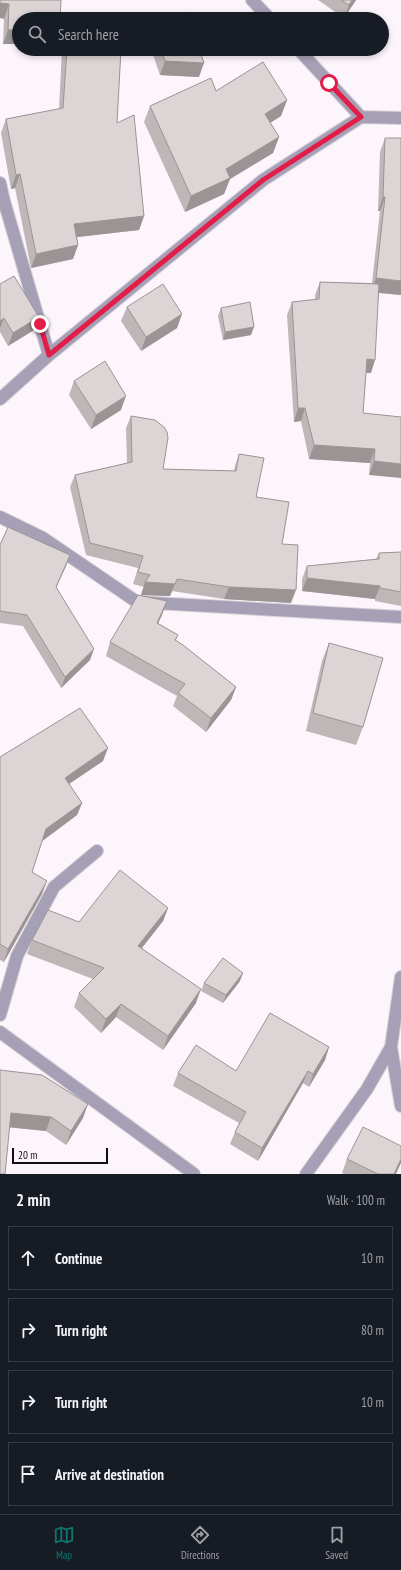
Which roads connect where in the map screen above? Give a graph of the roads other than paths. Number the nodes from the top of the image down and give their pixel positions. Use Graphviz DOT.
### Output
graph roads {
  1 [pos="252,0"];
  2 [pos="263,12"];
  3 [pos="304,56"];
  4 [pos="361,117"];
  5 [pos="401,118"];
  6 [pos="0,183"];
  7 [pos="49,355"];
  8 [pos="0,399"];
  9 [pos="0,516"];
  10 [pos="401,617"];
  11 [pos="97,851"];
  12 [pos="401,977"];
  13 [pos="0,1014"];
  14 [pos="0,1032"];
  15 [pos="390,1047"];
  16 [pos="401,1106"];
  17 [pos="194,1174"];
  18 [pos="306,1174"];
  1 -- 2 [label="street"];
  3 -- 4 [label="street"];
  4 -- 5 [label="street"];
  4 -- 7 [label="street"];
  6 -- 7 [label="street"];
  7 -- 8 [label="street"];
  9 -- 10 [label="street"];
  11 -- 13 [label="street"];
  12 -- 15 [label="street"];
  14 -- 17 [label="street"];
  15 -- 16 [label="street"];
  15 -- 18 [label="street"];
}
